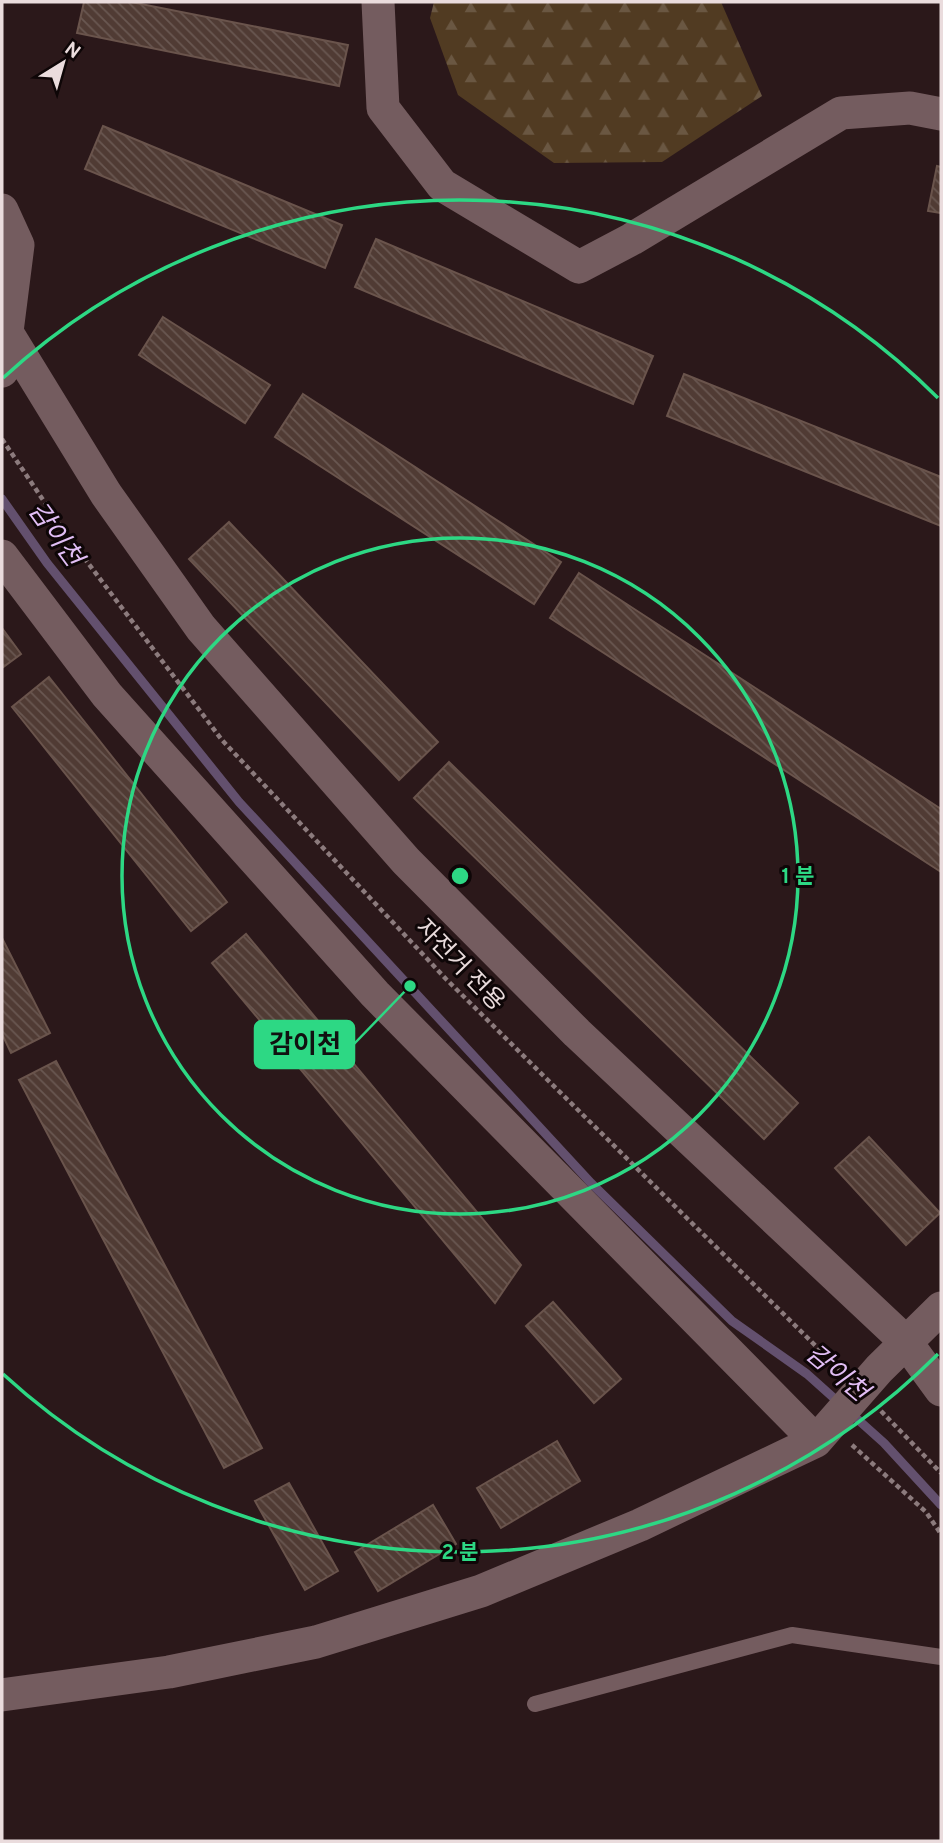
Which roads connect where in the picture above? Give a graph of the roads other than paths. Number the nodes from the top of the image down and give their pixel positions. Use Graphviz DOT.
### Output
graph roads {
  1 [pos="378,2"];
  2 [pos="941,114"];
  3 [pos="2,210"];
  4 [pos="8,334"];
  5 [pos="2,371"];
  6 [pos="2,556"];
  7 [pos="941,1308"];
  8 [pos="906,1342"];
  9 [pos="941,1390"];
  10 [pos="816,1441"];
  11 [pos="941,1657"];
  12 [pos="2,1695"];
  13 [pos="535,1704"];
  1 -- 2 [label="street"];
  3 -- 4 [label="street"];
  4 -- 5 [label="street"];
  4 -- 8 [label="street"];
  6 -- 10 [label="street"];
  7 -- 8 [label="street"];
  8 -- 9 [label="street"];
  8 -- 10 [label="street"];
  10 -- 12 [label="street"];
  11 -- 13 [label="lane"];
}
